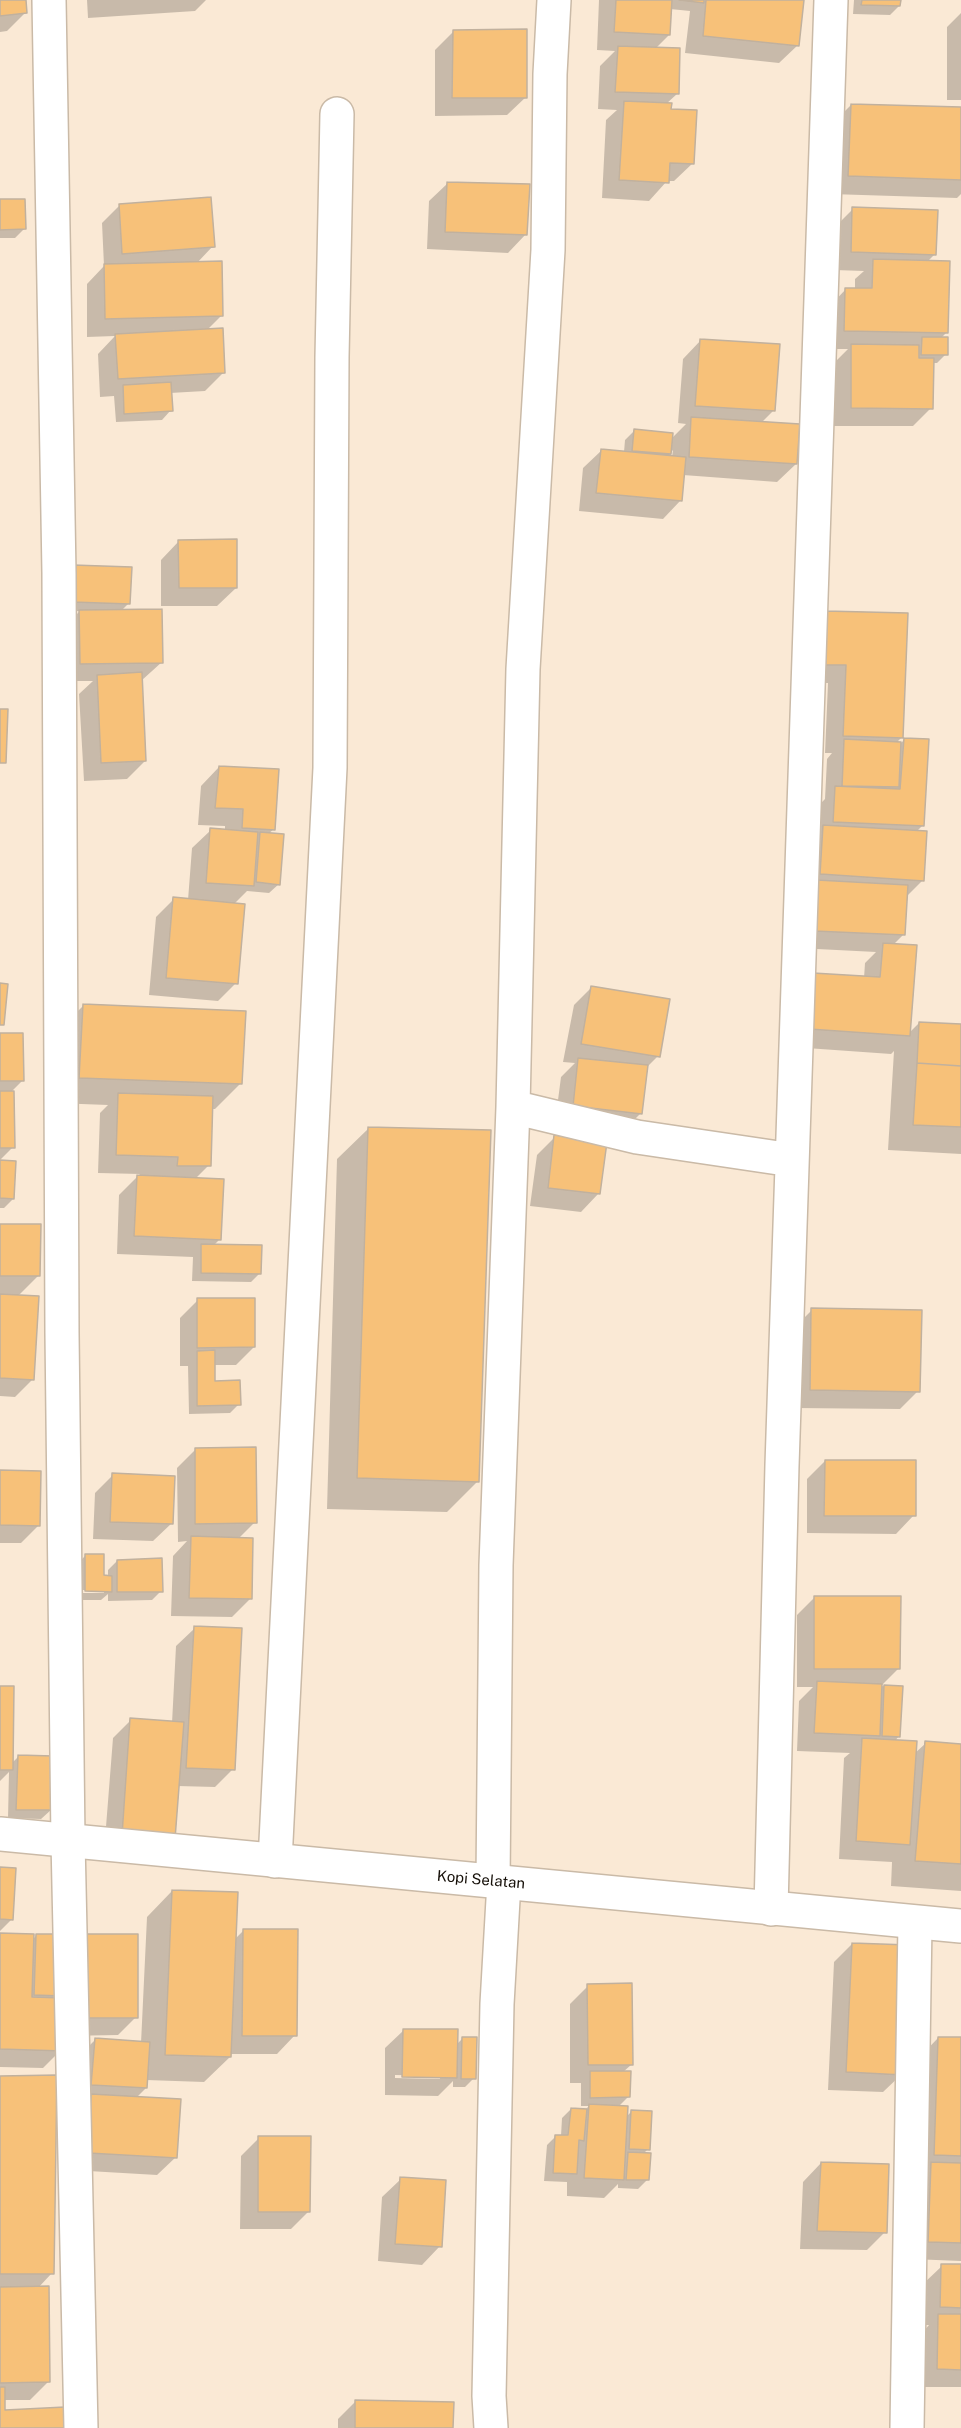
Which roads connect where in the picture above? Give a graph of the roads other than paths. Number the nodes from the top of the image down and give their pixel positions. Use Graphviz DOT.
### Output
graph roads {
  1 [pos="49,0"];
  2 [pos="554,0"];
  3 [pos="831,0"];
  4 [pos="337,114"];
  5 [pos="513,1107"];
  6 [pos="792,1160"];
  7 [pos="0,1834"];
  8 [pos="68,1841"];
  9 [pos="274,1861"];
  10 [pos="498,1882"];
  11 [pos="771,1909"];
  12 [pos="915,1923"];
  13 [pos="961,1926"];
  14 [pos="81,2428"];
  15 [pos="491,2428"];
  16 [pos="908,2428"];
  1 -- 8 [label="street"];
  2 -- 5 [label="street"];
  3 -- 6 [label="street"];
  4 -- 9 [label="street"];
  5 -- 6 [label="street"];
  5 -- 10 [label="street"];
  6 -- 11 [label="street"];
  7 -- 8 [label="street, Kopi Selatan"];
  8 -- 9 [label="street, Kopi Selatan"];
  8 -- 14 [label="street"];
  9 -- 10 [label="street, Kopi Selatan"];
  10 -- 11 [label="street, Kopi Selatan"];
  10 -- 15 [label="street"];
  11 -- 12 [label="street, Kopi Selatan"];
  12 -- 13 [label="street, Kopi Selatan"];
  12 -- 16 [label="street"];
}
